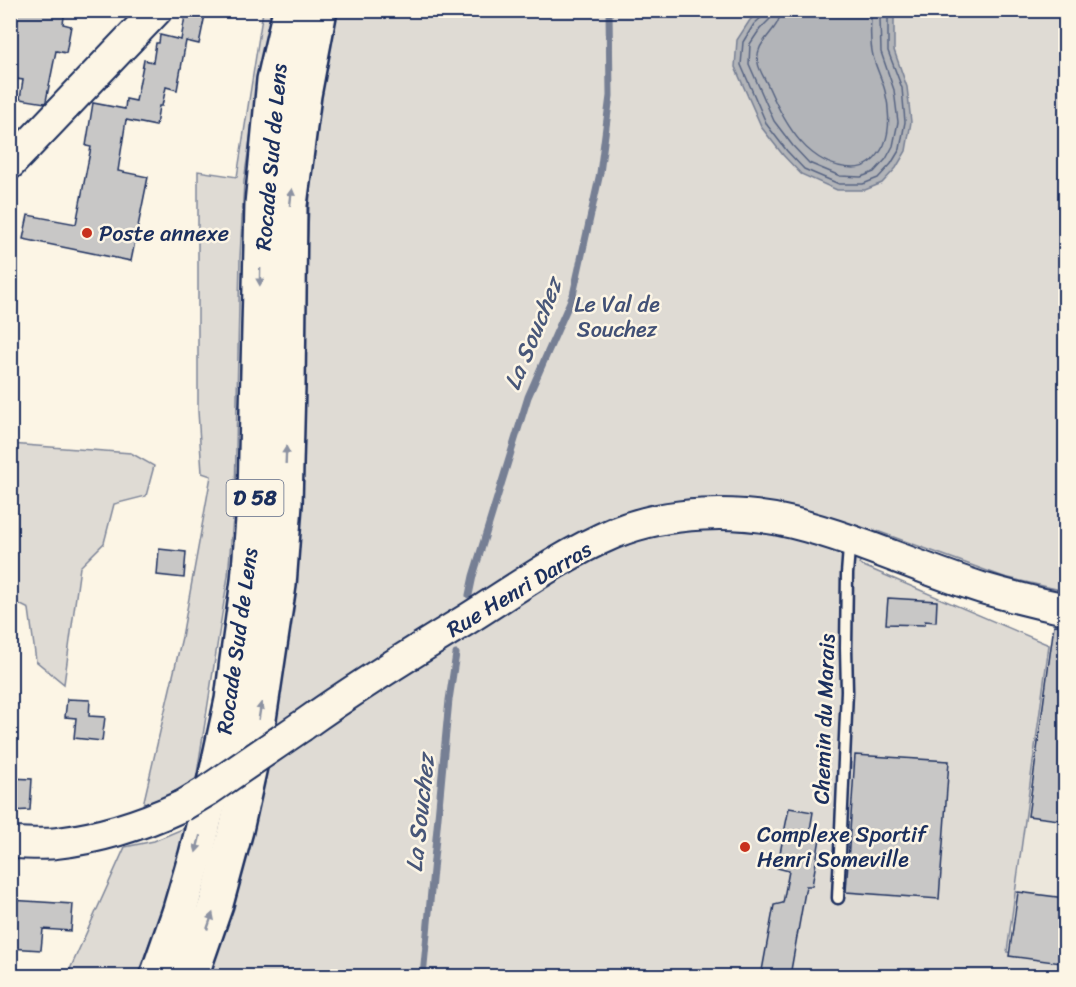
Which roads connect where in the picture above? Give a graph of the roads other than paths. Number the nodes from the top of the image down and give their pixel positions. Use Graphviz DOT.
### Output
graph roads {
  1 [pos="157,10"];
  2 [pos="290,10"];
  3 [pos="320,10"];
  4 [pos="10,164"];
  5 [pos="851,541"];
  6 [pos="1065,609"];
  7 [pos="10,843"];
  8 [pos="838,898"];
  9 [pos="157,976"];
  10 [pos="191,976"];
  1 -- 4 [label="street"];
  2 -- 9 [label="highway, Rocade Sud de Lens / D 58, one-way"];
  10 -- 3 [label="highway, Rocade Sud de Lens / D 58, one-way"];
  5 -- 6 [label="street, Rue Henri Darras"];
  5 -- 7 [label="street, Rue Henri Darras, bridge"];
  5 -- 8 [label="lane, Chemin du Marais"];
}
